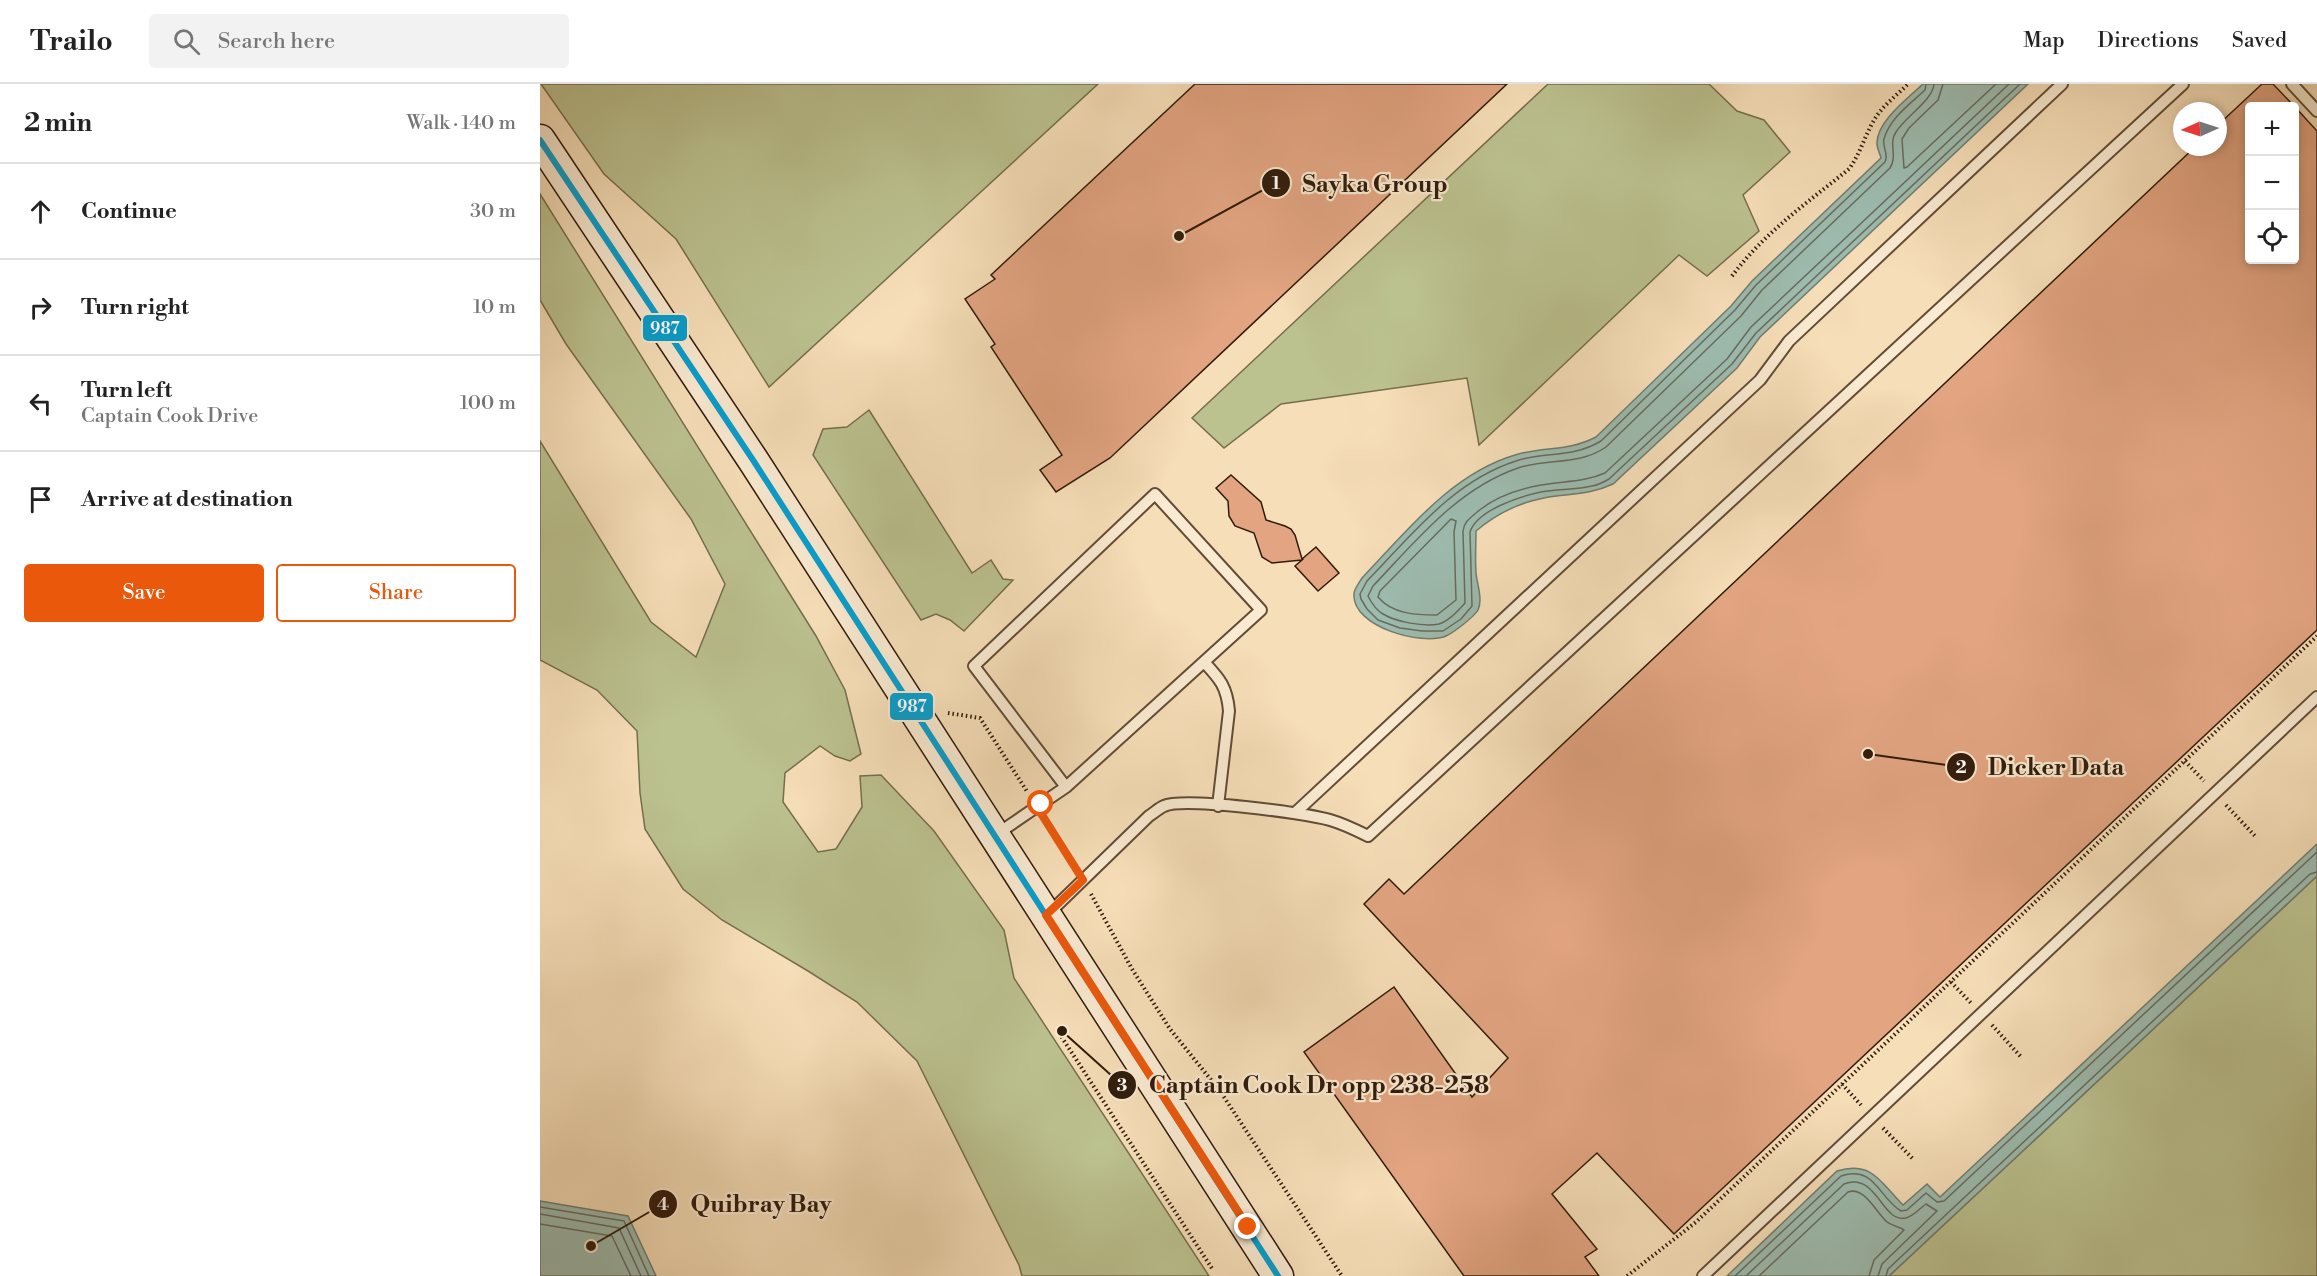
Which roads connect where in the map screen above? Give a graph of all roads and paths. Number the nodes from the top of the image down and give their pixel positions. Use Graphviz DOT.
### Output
graph roads {
  1 [pos="1908,84"];
  2 [pos="2062,84"];
  3 [pos="2183,84"];
  4 [pos="2292,84"];
  5 [pos="2317,111"];
  6 [pos="540,140"];
  7 [pos="1732,276"];
  8 [pos="2317,636"];
  9 [pos="1204,662"];
  10 [pos="2317,697"];
  11 [pos="913,708"];
  12 [pos="2185,761"];
  13 [pos="2206,784"];
  14 [pos="1066,787"];
  15 [pos="2224,803"];
  16 [pos="1218,806"];
  17 [pos="1037,807"];
  18 [pos="1295,813"];
  19 [pos="995,836"];
  20 [pos="2256,837"];
  21 [pos="1083,880"];
  22 [pos="1046,915"];
  23 [pos="1950,982"];
  24 [pos="1971,1004"];
  25 [pos="1989,1023"];
  26 [pos="1059,1033"];
  27 [pos="2022,1058"];
  28 [pos="1842,1084"];
  29 [pos="1862,1106"];
  30 [pos="1880,1125"];
  31 [pos="1914,1160"];
  32 [pos="1213,1270"];
  33 [pos="1278,1276"];
  34 [pos="1342,1276"];
  35 [pos="1627,1276"];
  36 [pos="1703,1276"];
  1 -- 7 [label="path"];
  2 -- 18 [label="lane"];
  3 -- 18 [label="lane"];
  4 -- 5 [label="lane"];
  6 -- 11 [label="main road"];
  8 -- 12 [label="path"];
  9 -- 14 [label="lane"];
  9 -- 14 [label="lane"];
  9 -- 16 [label="lane"];
  10 -- 36 [label="lane"];
  11 -- 17 [label="path"];
  11 -- 19 [label="main road"];
  12 -- 13 [label="path"];
  12 -- 23 [label="path"];
  14 -- 17 [label="lane"];
  15 -- 20 [label="path"];
  16 -- 18 [label="lane"];
  16 -- 21 [label="lane"];
  17 -- 19 [label="lane"];
  17 -- 21 [label="path"];
  19 -- 22 [label="main road"];
  21 -- 22 [label="lane"];
  21 -- 34 [label="path"];
  22 -- 33 [label="main road"];
  23 -- 24 [label="path"];
  23 -- 28 [label="path"];
  25 -- 27 [label="path"];
  26 -- 32 [label="path"];
  28 -- 29 [label="path"];
  28 -- 35 [label="path"];
  30 -- 31 [label="path"];
}
